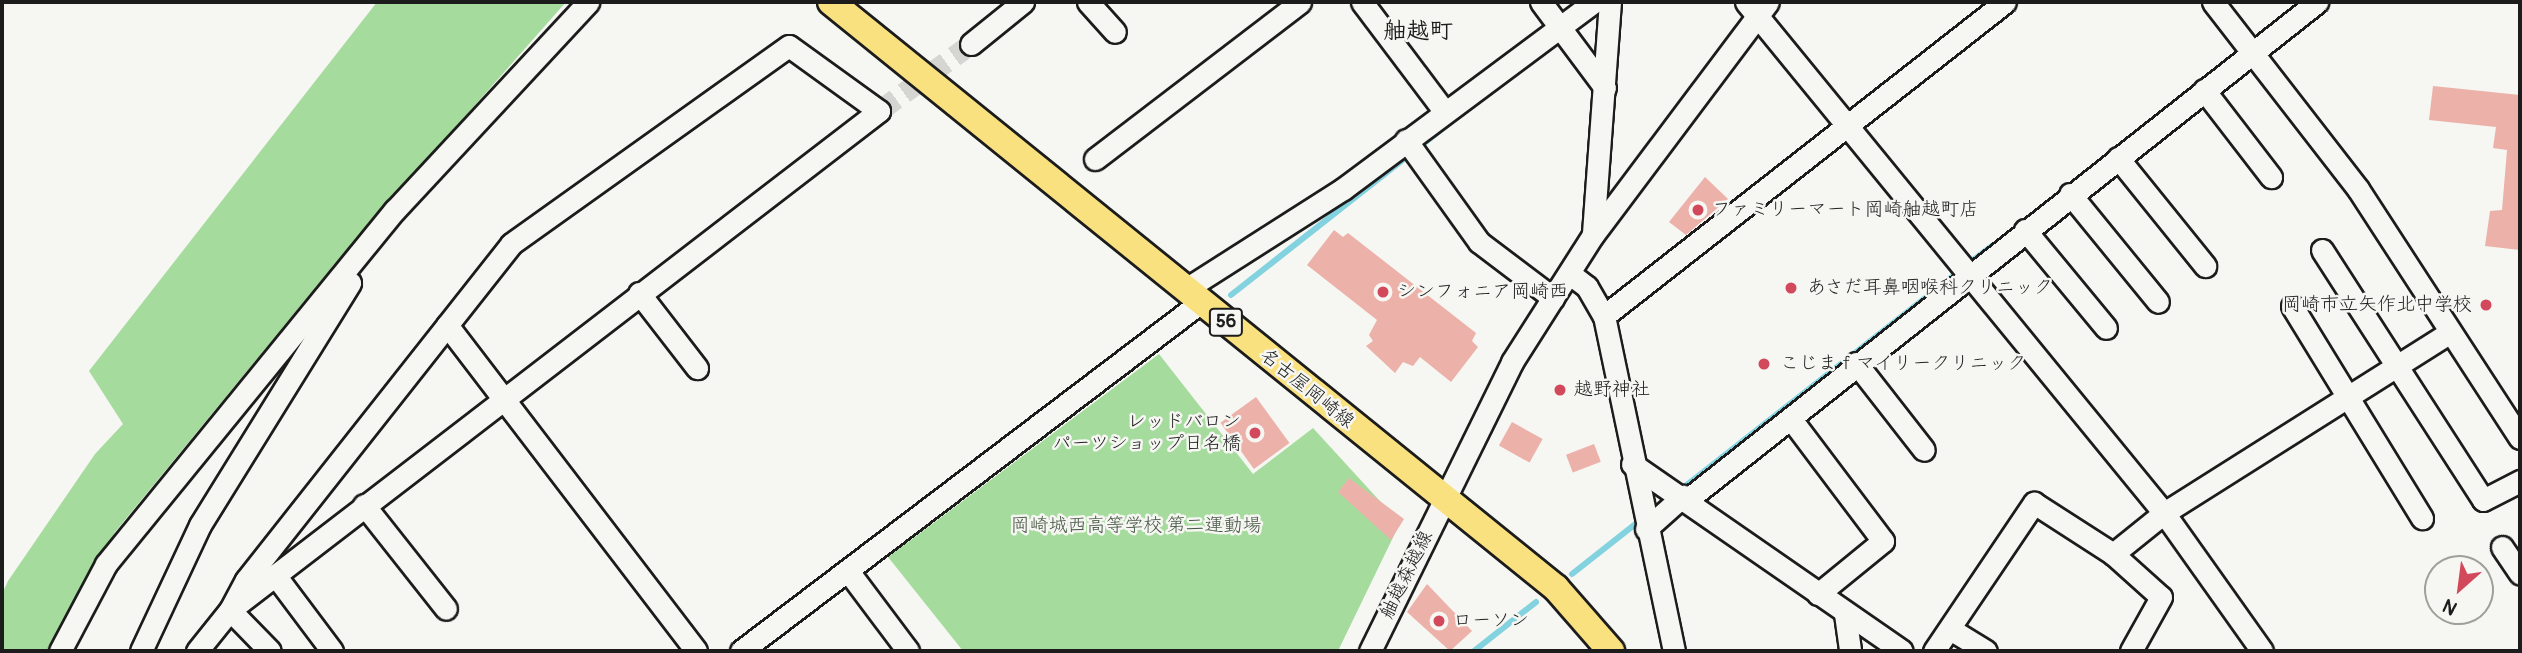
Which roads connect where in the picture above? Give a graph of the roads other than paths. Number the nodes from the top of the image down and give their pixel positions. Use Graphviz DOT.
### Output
graph roads {
  1 [pos="588,2"];
  2 [pos="831,2"];
  3 [pos="1023,2"];
  4 [pos="1088,2"];
  5 [pos="1300,2"];
  6 [pos="1362,2"];
  7 [pos="1541,2"];
  8 [pos="1594,2"];
  9 [pos="1610,2"];
  10 [pos="2005,2"];
  11 [pos="2213,2"];
  12 [pos="2317,2"];
  13 [pos="1757,6"];
  14 [pos="1558,28"];
  15 [pos="1115,32"];
  16 [pos="971,44"];
  17 [pos="2252,52"];
  18 [pos="1605,89"];
  19 [pos="2204,90"];
  20 [pos="1444,111"];
  21 [pos="1846,127"];
  22 [pos="1406,140"];
  23 [pos="2118,158"];
  24 [pos="1095,159"];
  25 [pos="2271,177"];
  26 [pos="2070,194"];
  27 [pos="396,210"];
  28 [pos="2025,230"];
  29 [pos="1593,235"];
  30 [pos="2322,250"];
  31 [pos="2205,266"];
  32 [pos="1570,274"];
  33 [pos="1967,275"];
  34 [pos="639,293"];
  35 [pos="1193,295"];
  36 [pos="1553,298"];
  37 [pos="2158,302"];
  38 [pos="2292,306"];
  39 [pos="1604,316"];
  40 [pos="447,324"];
  41 [pos="2106,328"];
  42 [pos="2450,332"];
  43 [pos="1856,363"];
  44 [pos="697,368"];
  45 [pos="2393,368"];
  46 [pos="501,398"];
  47 [pos="2345,399"];
  48 [pos="1791,419"];
  49 [pos="2520,438"];
  50 [pos="1924,450"];
  51 [pos="1632,464"];
  52 [pos="2520,481"];
  53 [pos="1680,495"];
  54 [pos="1445,499"];
  55 [pos="364,505"];
  56 [pos="2164,513"];
  57 [pos="2422,519"];
  58 [pos="1645,521"];
  59 [pos="2502,547"];
  60 [pos="2113,554"];
  61 [pos="848,571"];
  62 [pos="2520,574"];
  63 [pos="275,575"];
  64 [pos="1818,594"];
  65 [pos="446,609"];
  66 [pos="230,610"];
  67 [pos="1845,614"];
  68 [pos="1950,629"];
  69 [pos="60,651"];
  70 [pos="141,651"];
  71 [pos="197,651"];
  72 [pos="270,651"];
  73 [pos="332,651"];
  74 [pos="696,651"];
  75 [pos="741,651"];
  76 [pos="908,651"];
  77 [pos="1370,651"];
  78 [pos="1611,651"];
  79 [pos="1674,651"];
  80 [pos="1850,651"];
  81 [pos="1902,651"];
  82 [pos="1934,651"];
  83 [pos="1986,651"];
  84 [pos="2131,651"];
  85 [pos="2262,651"];
  1 -- 27 [label="street"];
  2 -- 35 [label="main road, 名古屋岡崎線 / 56"];
  3 -- 16 [label="street"];
  4 -- 15 [label="street"];
  5 -- 24 [label="street"];
  6 -- 20 [label="street"];
  7 -- 14 [label="street"];
  8 -- 14 [label="street"];
  9 -- 18 [label="street"];
  10 -- 21 [label="street"];
  11 -- 17 [label="street"];
  12 -- 17 [label="street"];
  13 -- 21 [label="street"];
  13 -- 29 [label="street, 舳越森越線"];
  14 -- 18 [label="street"];
  14 -- 20 [label="street"];
  17 -- 19 [label="street"];
  17 -- 42 [label="street"];
  18 -- 29 [label="street"];
  19 -- 23 [label="street"];
  19 -- 25 [label="street"];
  20 -- 22 [label="street"];
  21 -- 33 [label="street"];
  21 -- 39 [label="street"];
  22 -- 35 [label="street"];
  22 -- 36 [label="street"];
  23 -- 26 [label="street"];
  23 -- 31 [label="street"];
  26 -- 28 [label="street"];
  26 -- 37 [label="street"];
  27 -- 69 [label="street"];
  27 -- 70 [label="street"];
  28 -- 33 [label="street"];
  28 -- 41 [label="street"];
  29 -- 32 [label="street, 舳越森越線"];
  30 -- 45 [label="street"];
  32 -- 36 [label="street, 舳越森越線"];
  32 -- 39 [label="street"];
  33 -- 43 [label="street"];
  33 -- 56 [label="street"];
  34 -- 40 [label="street"];
  34 -- 44 [label="street"];
  34 -- 46 [label="street"];
  35 -- 54 [label="main road, 名古屋岡崎線 / 56"];
  35 -- 61 [label="street"];
  36 -- 54 [label="street, 舳越森越線"];
  38 -- 47 [label="street"];
  39 -- 51 [label="street"];
  40 -- 46 [label="street"];
  40 -- 66 [label="street"];
  42 -- 45 [label="street"];
  42 -- 49 [label="street"];
  43 -- 48 [label="street"];
  43 -- 50 [label="street"];
  45 -- 47 [label="street"];
  45 -- 52 [label="street"];
  46 -- 55 [label="street"];
  46 -- 74 [label="street"];
  47 -- 56 [label="street"];
  47 -- 57 [label="street"];
  48 -- 53 [label="street"];
  48 -- 64 [label="street"];
  51 -- 53 [label="street"];
  51 -- 58 [label="street"];
  53 -- 58 [label="street"];
  53 -- 64 [label="street"];
  54 -- 77 [label="street, 舳越森越線"];
  54 -- 78 [label="main road, 名古屋岡崎線 / 56"];
  55 -- 63 [label="street"];
  55 -- 65 [label="street"];
  56 -- 60 [label="street"];
  56 -- 85 [label="street"];
  58 -- 79 [label="street"];
  59 -- 62 [label="street"];
  60 -- 68 [label="street"];
  60 -- 84 [label="street"];
  61 -- 75 [label="street"];
  61 -- 76 [label="street"];
  63 -- 66 [label="street"];
  63 -- 73 [label="street"];
  64 -- 67 [label="street"];
  66 -- 71 [label="street"];
  66 -- 72 [label="street"];
  67 -- 80 [label="street"];
  67 -- 81 [label="street"];
  68 -- 82 [label="street"];
  68 -- 83 [label="street"];
}
